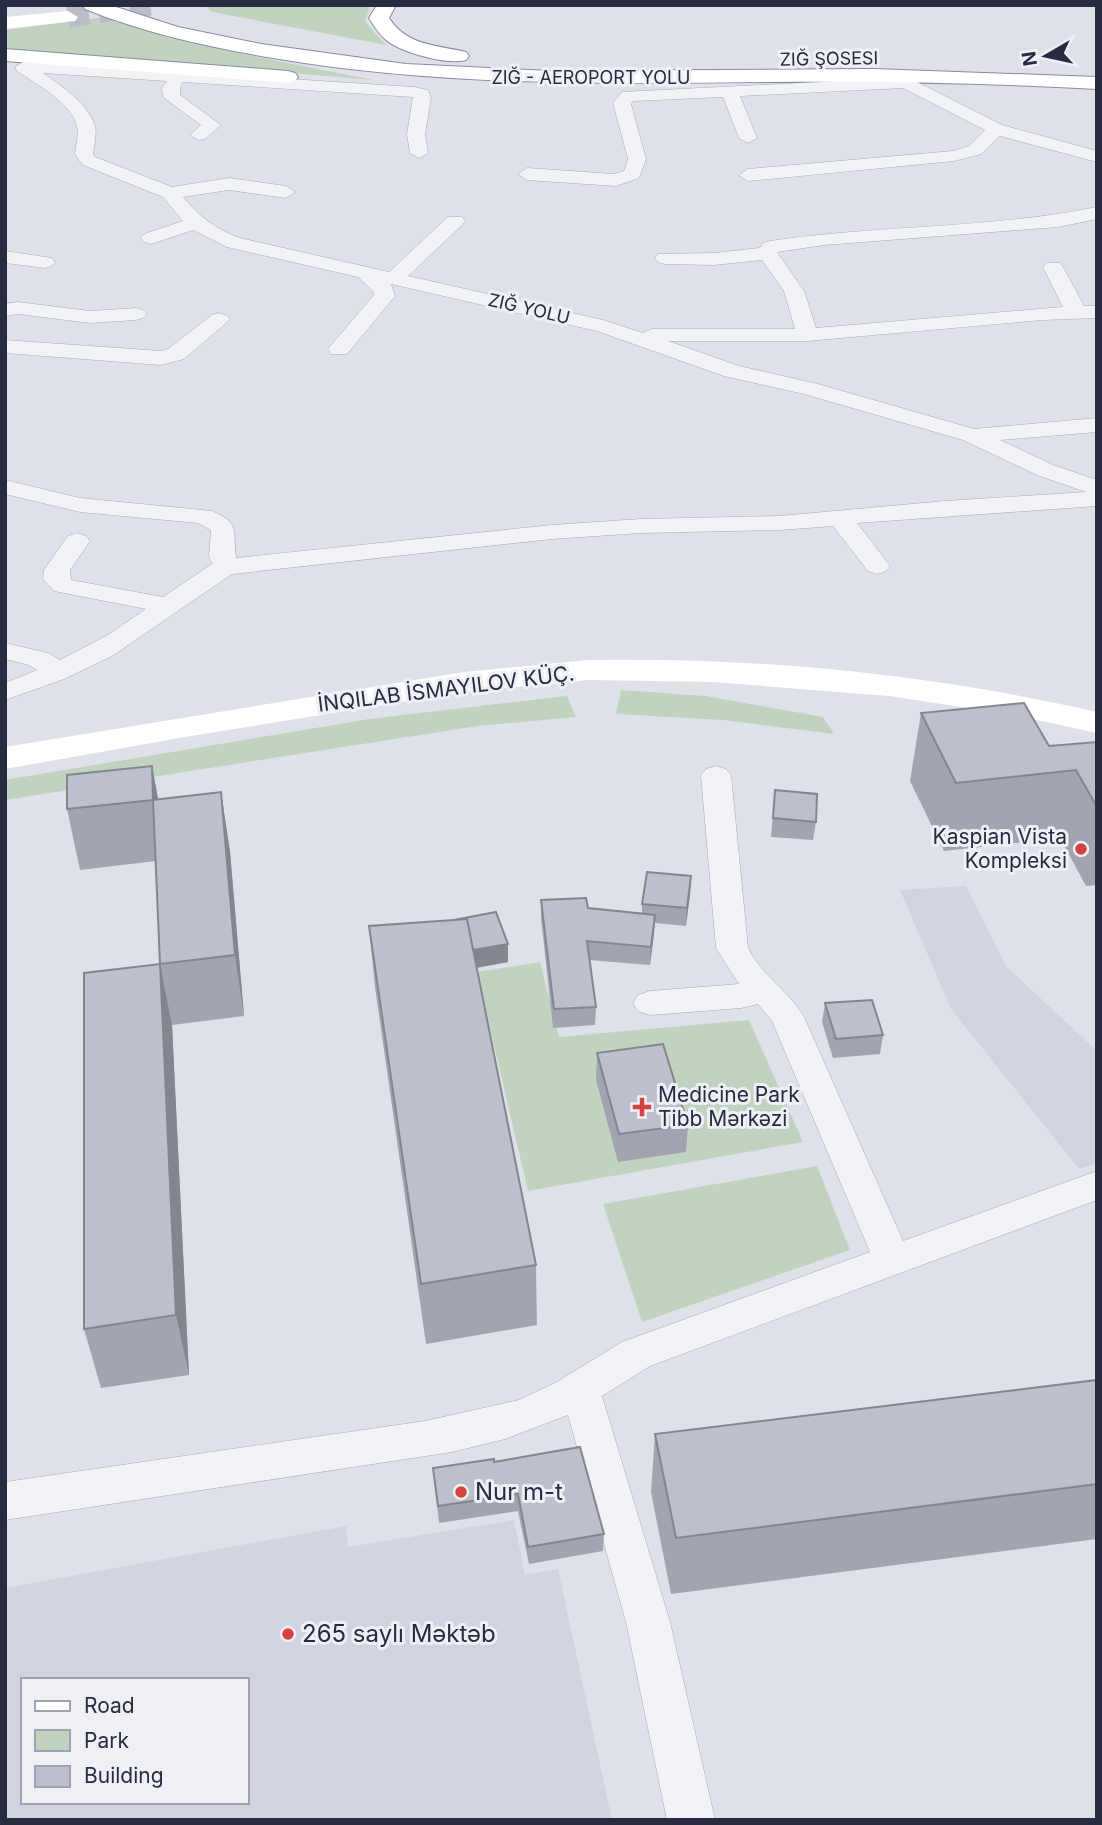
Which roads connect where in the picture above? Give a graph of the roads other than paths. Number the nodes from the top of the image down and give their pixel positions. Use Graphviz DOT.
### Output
graph roads {
  1 [pos="92,5"];
  2 [pos="144,5"];
  3 [pos="387,5"];
  4 [pos="5,15"];
  5 [pos="5,23"];
  6 [pos="5,55"];
  7 [pos="562,65"];
  8 [pos="1097,66"];
  9 [pos="19,67"];
  10 [pos="184,74"];
  11 [pos="842,75"];
  12 [pos="908,79"];
  13 [pos="1097,83"];
  14 [pos="729,90"];
  15 [pos="996,129"];
  16 [pos="199,135"];
  17 [pos="748,138"];
  18 [pos="419,153"];
  19 [pos="1097,157"];
  20 [pos="527,174"];
  21 [pos="748,175"];
  22 [pos="286,192"];
  23 [pos="170,193"];
  24 [pos="1097,213"];
  25 [pos="455,221"];
  26 [pos="195,223"];
  27 [pos="151,238"];
  28 [pos="767,253"];
  29 [pos="5,257"];
  30 [pos="666,258"];
  31 [pos="45,262"];
  32 [pos="1052,267"];
  33 [pos="367,273"];
  34 [pos="394,278"];
  35 [pos="5,310"];
  36 [pos="1087,313"];
  37 [pos="136,314"];
  38 [pos="219,319"];
  39 [pos="630,334"];
  40 [pos="807,335"];
  41 [pos="5,346"];
  42 [pos="339,349"];
  43 [pos="1097,425"];
  44 [pos="971,435"];
  45 [pos="5,487"];
  46 [pos="1097,488"];
  47 [pos="1097,499"];
  48 [pos="840,518"];
  49 [pos="77,541"];
  50 [pos="877,566"];
  51 [pos="226,567"];
  52 [pos="166,605"];
  53 [pos="5,651"];
  54 [pos="58,671"];
  55 [pos="5,692"];
  56 [pos="1097,723"];
  57 [pos="5,758"];
  58 [pos="716,775"];
  59 [pos="765,990"];
  60 [pos="650,1003"];
  61 [pos="1097,1185"];
  62 [pos="892,1259"];
  63 [pos="580,1388"];
  64 [pos="5,1501"];
  65 [pos="691,1820"];
  1 -- 11 [label="main road"];
  2 -- 7 [label="main road"];
  3 -- 7 [label="main road"];
  4 -- 5 [label="main road"];
  6 -- 9 [label="main road"];
  7 -- 8 [label="main road"];
  9 -- 10 [label="main road"];
  9 -- 23 [label="street"];
  10 -- 11 [label="main road"];
  10 -- 16 [label="street"];
  10 -- 18 [label="street"];
  11 -- 12 [label="main road"];
  12 -- 13 [label="main road"];
  12 -- 14 [label="street"];
  12 -- 15 [label="street"];
  14 -- 17 [label="street"];
  14 -- 20 [label="street"];
  15 -- 19 [label="street"];
  15 -- 21 [label="street"];
  22 -- 23 [label="street"];
  23 -- 26 [label="street"];
  24 -- 28 [label="street"];
  25 -- 34 [label="street"];
  26 -- 27 [label="street"];
  26 -- 33 [label="street"];
  28 -- 30 [label="street"];
  28 -- 40 [label="street"];
  29 -- 31 [label="street"];
  32 -- 36 [label="street"];
  33 -- 34 [label="street"];
  33 -- 42 [label="street"];
  34 -- 39 [label="street"];
  35 -- 37 [label="street"];
  36 -- 40 [label="street"];
  38 -- 41 [label="street"];
  39 -- 40 [label="street"];
  39 -- 44 [label="street"];
  43 -- 44 [label="street"];
  44 -- 46 [label="street"];
  45 -- 51 [label="street"];
  47 -- 48 [label="street"];
  48 -- 50 [label="street"];
  48 -- 51 [label="street"];
  49 -- 52 [label="street"];
  51 -- 52 [label="street"];
  52 -- 54 [label="street"];
  53 -- 54 [label="street"];
  54 -- 55 [label="street"];
  56 -- 57 [label="main road"];
  58 -- 59 [label="street"];
  59 -- 60 [label="street"];
  59 -- 62 [label="street"];
  61 -- 62 [label="street"];
  62 -- 63 [label="street"];
  63 -- 64 [label="street"];
  63 -- 65 [label="street"];
}
